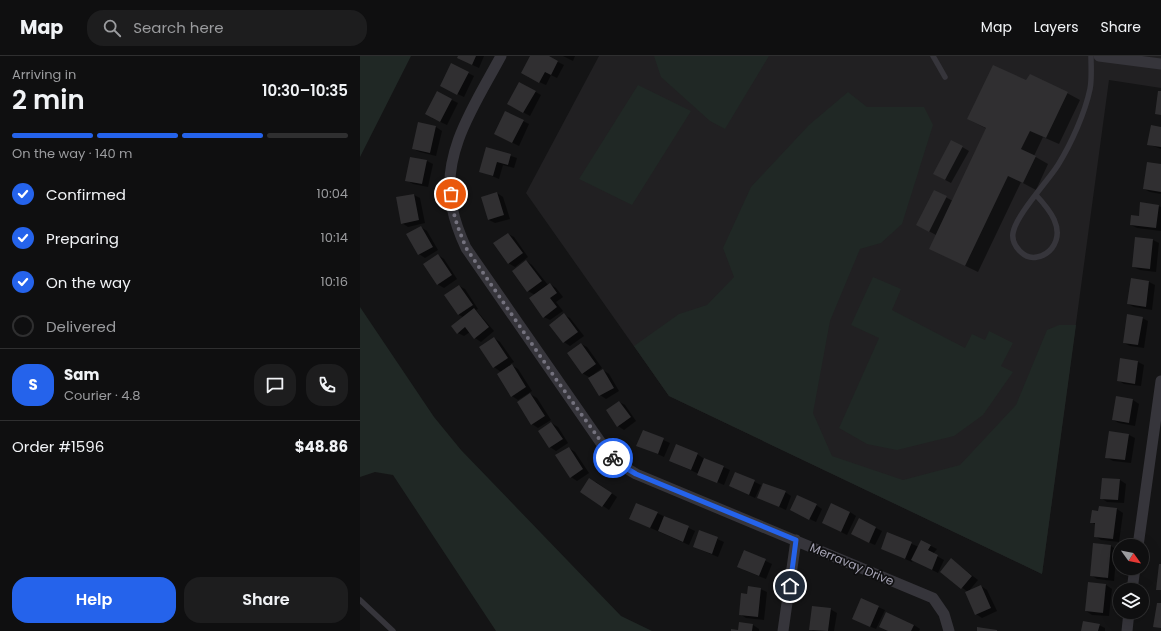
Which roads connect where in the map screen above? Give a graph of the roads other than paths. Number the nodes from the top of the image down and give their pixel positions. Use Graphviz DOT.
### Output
graph roads {
  1 [pos="501,56"];
  2 [pos="933,56"];
  3 [pos="1091,56"];
  4 [pos="1099,56"];
  5 [pos="1161,64"];
  6 [pos="945,76"];
  7 [pos="1036,195"];
  8 [pos="1161,381"];
  9 [pos="1139,539"];
  10 [pos="796,540"];
  11 [pos="360,600"];
  12 [pos="1128,619"];
  13 [pos="393,631"];
  14 [pos="783,631"];
  15 [pos="949,631"];
  16 [pos="1127,631"];
  1 -- 10 [label="street, Merravay Drive"];
  2 -- 6 [label="lane"];
  3 -- 7 [label="lane"];
  4 -- 5 [label="street"];
  7 -- 7 [label="lane"];
  8 -- 9 [label="street"];
  10 -- 14 [label="street"];
  10 -- 15 [label="street, Merravay Drive"];
  11 -- 13 [label="lane"];
  12 -- 16 [label="street"];
}
